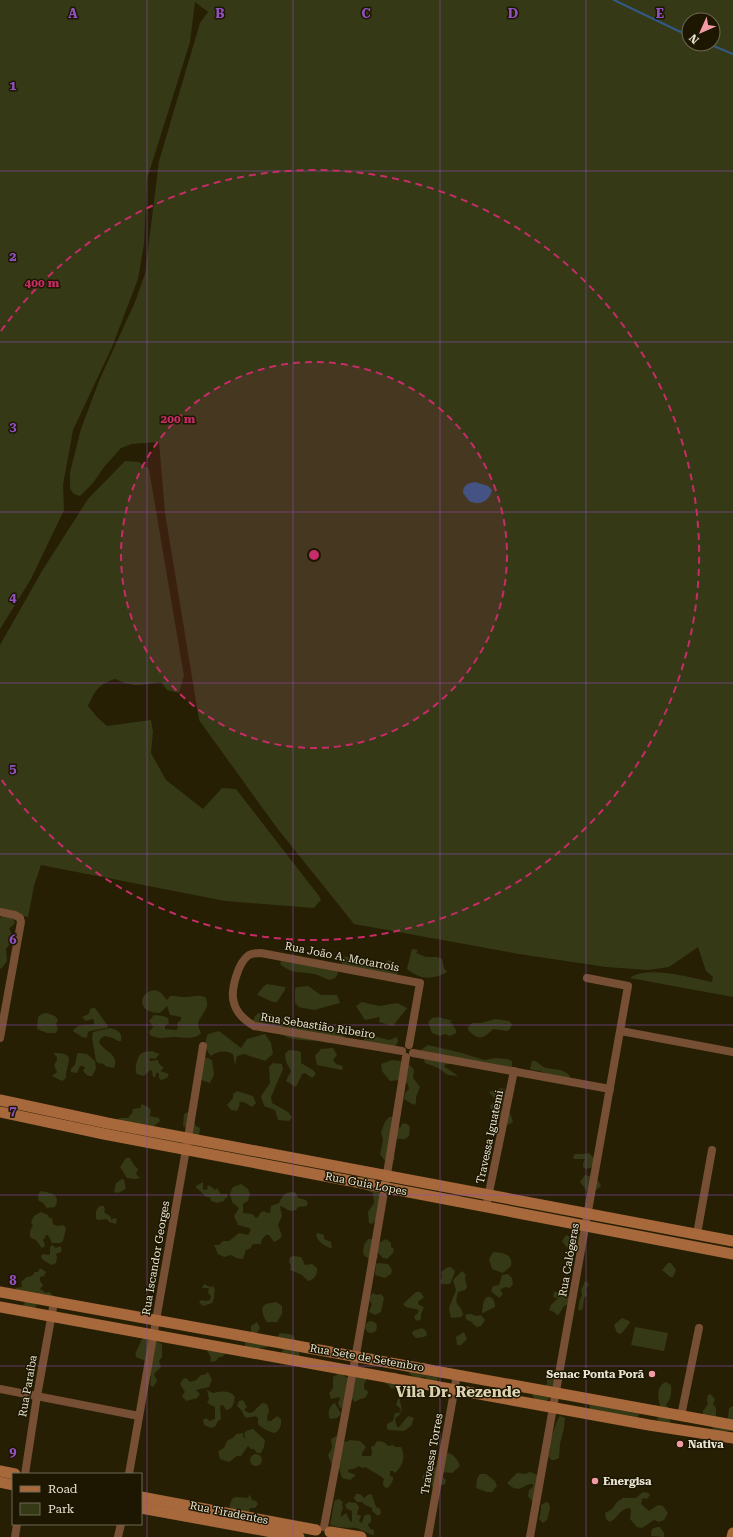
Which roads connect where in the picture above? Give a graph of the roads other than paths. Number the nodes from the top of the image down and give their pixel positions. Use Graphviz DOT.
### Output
graph roads {
  1 [pos="0,912"];
  2 [pos="261,953"];
  3 [pos="588,978"];
  4 [pos="621,1031"];
  5 [pos="0,1038"];
  6 [pos="203,1046"];
  7 [pos="407,1051"];
  8 [pos="733,1052"];
  9 [pos="514,1071"];
  10 [pos="610,1088"];
  11 [pos="0,1100"];
  12 [pos="0,1112"];
  13 [pos="188,1138"];
  14 [pos="186,1150"];
  15 [pos="712,1150"];
  16 [pos="386,1182"];
  17 [pos="489,1195"];
  18 [pos="486,1207"];
  19 [pos="588,1214"];
  20 [pos="586,1226"];
  21 [pos="697,1234"];
  22 [pos="733,1241"];
  23 [pos="733,1254"];
  24 [pos="0,1292"];
  25 [pos="54,1302"];
  26 [pos="0,1307"];
  27 [pos="52,1316"];
  28 [pos="156,1320"];
  29 [pos="699,1328"];
  30 [pos="154,1334"];
  31 [pos="356,1357"];
  32 [pos="354,1371"];
  33 [pos="458,1375"];
  34 [pos="0,1389"];
  35 [pos="455,1389"];
  36 [pos="556,1393"];
  37 [pos="37,1396"];
  38 [pos="553,1407"];
  39 [pos="651,1410"];
  40 [pos="139,1416"];
  41 [pos="681,1416"];
  42 [pos="649,1425"];
  43 [pos="733,1425"];
  44 [pos="733,1438"];
  45 [pos="0,1471"];
  46 [pos="12,1473"];
  47 [pos="25,1473"];
  48 [pos="129,1473"];
  49 [pos="0,1482"];
  50 [pos="12,1485"];
  51 [pos="142,1497"];
  52 [pos="142,1508"];
  53 [pos="17,1525"];
  54 [pos="120,1525"];
  55 [pos="323,1533"];
  56 [pos="733,1533"];
  57 [pos="15,1537"];
  58 [pos="118,1537"];
  59 [pos="299,1537"];
  60 [pos="361,1537"];
  61 [pos="428,1537"];
  62 [pos="530,1537"];
  63 [pos="732,1537"];
  1 -- 5 [label="street"];
  2 -- 7 [label="street, Rua João A. Motarrois"];
  2 -- 7 [label="street, Rua Sebastião Ribeiro"];
  3 -- 4 [label="street, Rua Calógeras"];
  4 -- 8 [label="street"];
  4 -- 10 [label="street, Rua Calógeras"];
  6 -- 13 [label="street, Rua Iscandor Georges"];
  7 -- 9 [label="street, Rua Sebastião Ribeiro"];
  7 -- 16 [label="street"];
  9 -- 10 [label="street, Rua Sebastião Ribeiro"];
  9 -- 17 [label="street, Travessa Iguatemi"];
  10 -- 19 [label="street, Rua Calógeras"];
  11 -- 13 [label="main road, Rua Guia Lopes"];
  12 -- 14 [label="main road, Rua Guia Lopes"];
  13 -- 14 [label="street, Rua Iscandor Georges"];
  13 -- 16 [label="main road, Rua Guia Lopes"];
  14 -- 16 [label="main road, Rua Guia Lopes"];
  14 -- 28 [label="street, Rua Iscandor Georges"];
  15 -- 21 [label="street"];
  16 -- 17 [label="main road, Rua Guia Lopes"];
  16 -- 18 [label="main road, Rua Guia Lopes"];
  16 -- 31 [label="street"];
  17 -- 18 [label="street, Travessa Iguatemi"];
  17 -- 19 [label="main road, Rua Guia Lopes"];
  18 -- 20 [label="main road, Rua Guia Lopes"];
  19 -- 20 [label="street, Rua Calógeras"];
  19 -- 21 [label="main road, Rua Guia Lopes"];
  20 -- 23 [label="main road, Rua Guia Lopes"];
  20 -- 36 [label="street, Rua Calógeras"];
  21 -- 22 [label="main road, Rua Guia Lopes"];
  24 -- 25 [label="main road, Rua Sete de Setembro"];
  25 -- 27 [label="street, Rua Paraíba"];
  25 -- 28 [label="main road, Rua Sete de Setembro"];
  26 -- 27 [label="main road, Rua Sete de Setembro"];
  27 -- 30 [label="main road, Rua Sete de Setembro"];
  27 -- 37 [label="street, Rua Paraíba"];
  28 -- 30 [label="street, Rua Iscandor Georges"];
  28 -- 31 [label="main road, Rua Sete de Setembro"];
  29 -- 41 [label="street"];
  30 -- 32 [label="main road, Rua Sete de Setembro"];
  30 -- 40 [label="street, Rua Iscandor Georges"];
  31 -- 32 [label="street"];
  31 -- 33 [label="main road, Rua Sete de Setembro"];
  32 -- 35 [label="main road, Rua Sete de Setembro"];
  32 -- 55 [label="street"];
  33 -- 35 [label="street, Travessa Torres"];
  33 -- 36 [label="main road, Rua Sete de Setembro"];
  34 -- 37 [label="street"];
  35 -- 38 [label="main road, Rua Sete de Setembro"];
  35 -- 61 [label="street, Travessa Torres"];
  36 -- 38 [label="street, Rua Calógeras"];
  36 -- 39 [label="main road, Rua Sete de Setembro"];
  37 -- 40 [label="street"];
  37 -- 47 [label="street, Rua Paraíba"];
  38 -- 42 [label="main road, Rua Sete de Setembro"];
  38 -- 62 [label="street, Rua Calógeras"];
  39 -- 41 [label="main road, Rua Sete de Setembro"];
  39 -- 42 [label="main road"];
  40 -- 48 [label="street, Rua Iscandor Georges"];
  41 -- 43 [label="main road, Rua Sete de Setembro"];
  42 -- 44 [label="main road, Rua Sete de Setembro"];
  45 -- 46 [label="main road"];
  49 -- 50 [label="main road"];
  51 -- 55 [label="main road, Rua Tiradentes"];
  52 -- 59 [label="main road, Rua Tiradentes"];
  53 -- 57 [label="street"];
  54 -- 58 [label="street"];
  55 -- 60 [label="main road, Rua Tiradentes"];
  56 -- 63 [label="main road"];
}
